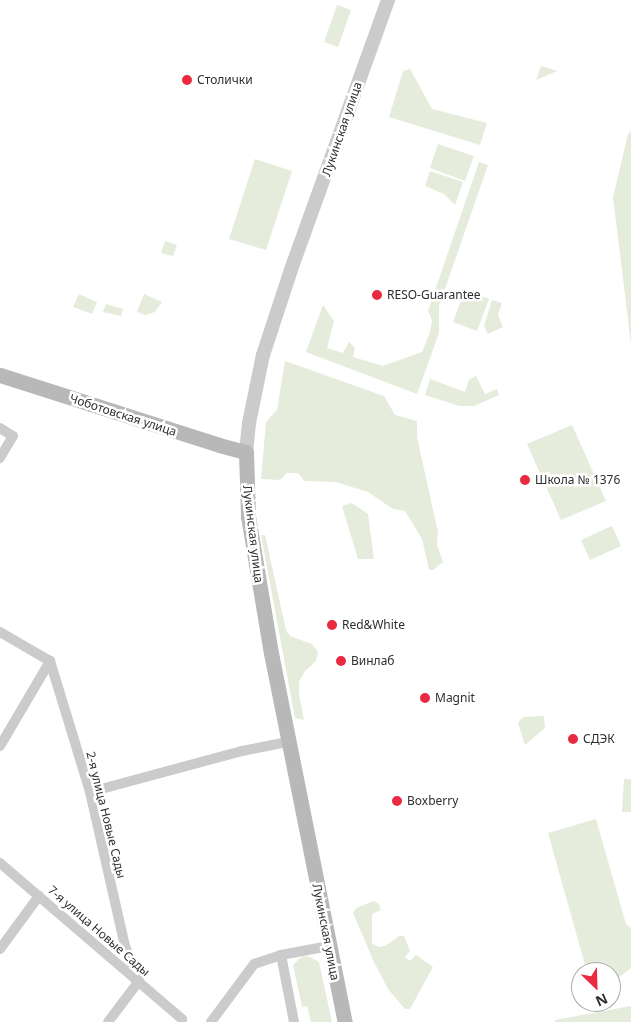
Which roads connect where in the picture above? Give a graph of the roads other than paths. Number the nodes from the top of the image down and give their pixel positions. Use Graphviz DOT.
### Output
graph roads {
  1 [pos="388,0"];
  2 [pos="0,375"];
  3 [pos="0,428"];
  4 [pos="246,452"];
  5 [pos="0,458"];
  6 [pos="0,632"];
  7 [pos="50,661"];
  8 [pos="288,742"];
  9 [pos="0,746"];
  10 [pos="90,792"];
  11 [pos="0,863"];
  12 [pos="39,896"];
  13 [pos="329,946"];
  14 [pos="0,949"];
  15 [pos="281,955"];
  16 [pos="139,982"];
  17 [pos="182,1019"];
  18 [pos="108,1022"];
  19 [pos="212,1022"];
  20 [pos="294,1022"];
  21 [pos="345,1022"];
  1 -- 4 [label="street, Лукинская улица"];
  2 -- 4 [label="main road, Чоботовская улица"];
  3 -- 5 [label="street"];
  4 -- 8 [label="main road, Лукинская улица"];
  6 -- 7 [label="street"];
  7 -- 9 [label="street"];
  7 -- 10 [label="street, 2-я улица Новые Сады"];
  8 -- 10 [label="street"];
  8 -- 13 [label="main road, Лукинская улица"];
  10 -- 16 [label="street, 2-я улица Новые Сады"];
  11 -- 12 [label="street, 7-я улица Новые Сады"];
  12 -- 14 [label="street"];
  12 -- 16 [label="street, 7-я улица Новые Сады"];
  13 -- 15 [label="street"];
  13 -- 21 [label="main road, Лукинская улица"];
  15 -- 19 [label="street"];
  15 -- 20 [label="street"];
  16 -- 17 [label="street, 7-я улица Новые Сады"];
  16 -- 18 [label="street"];
}
